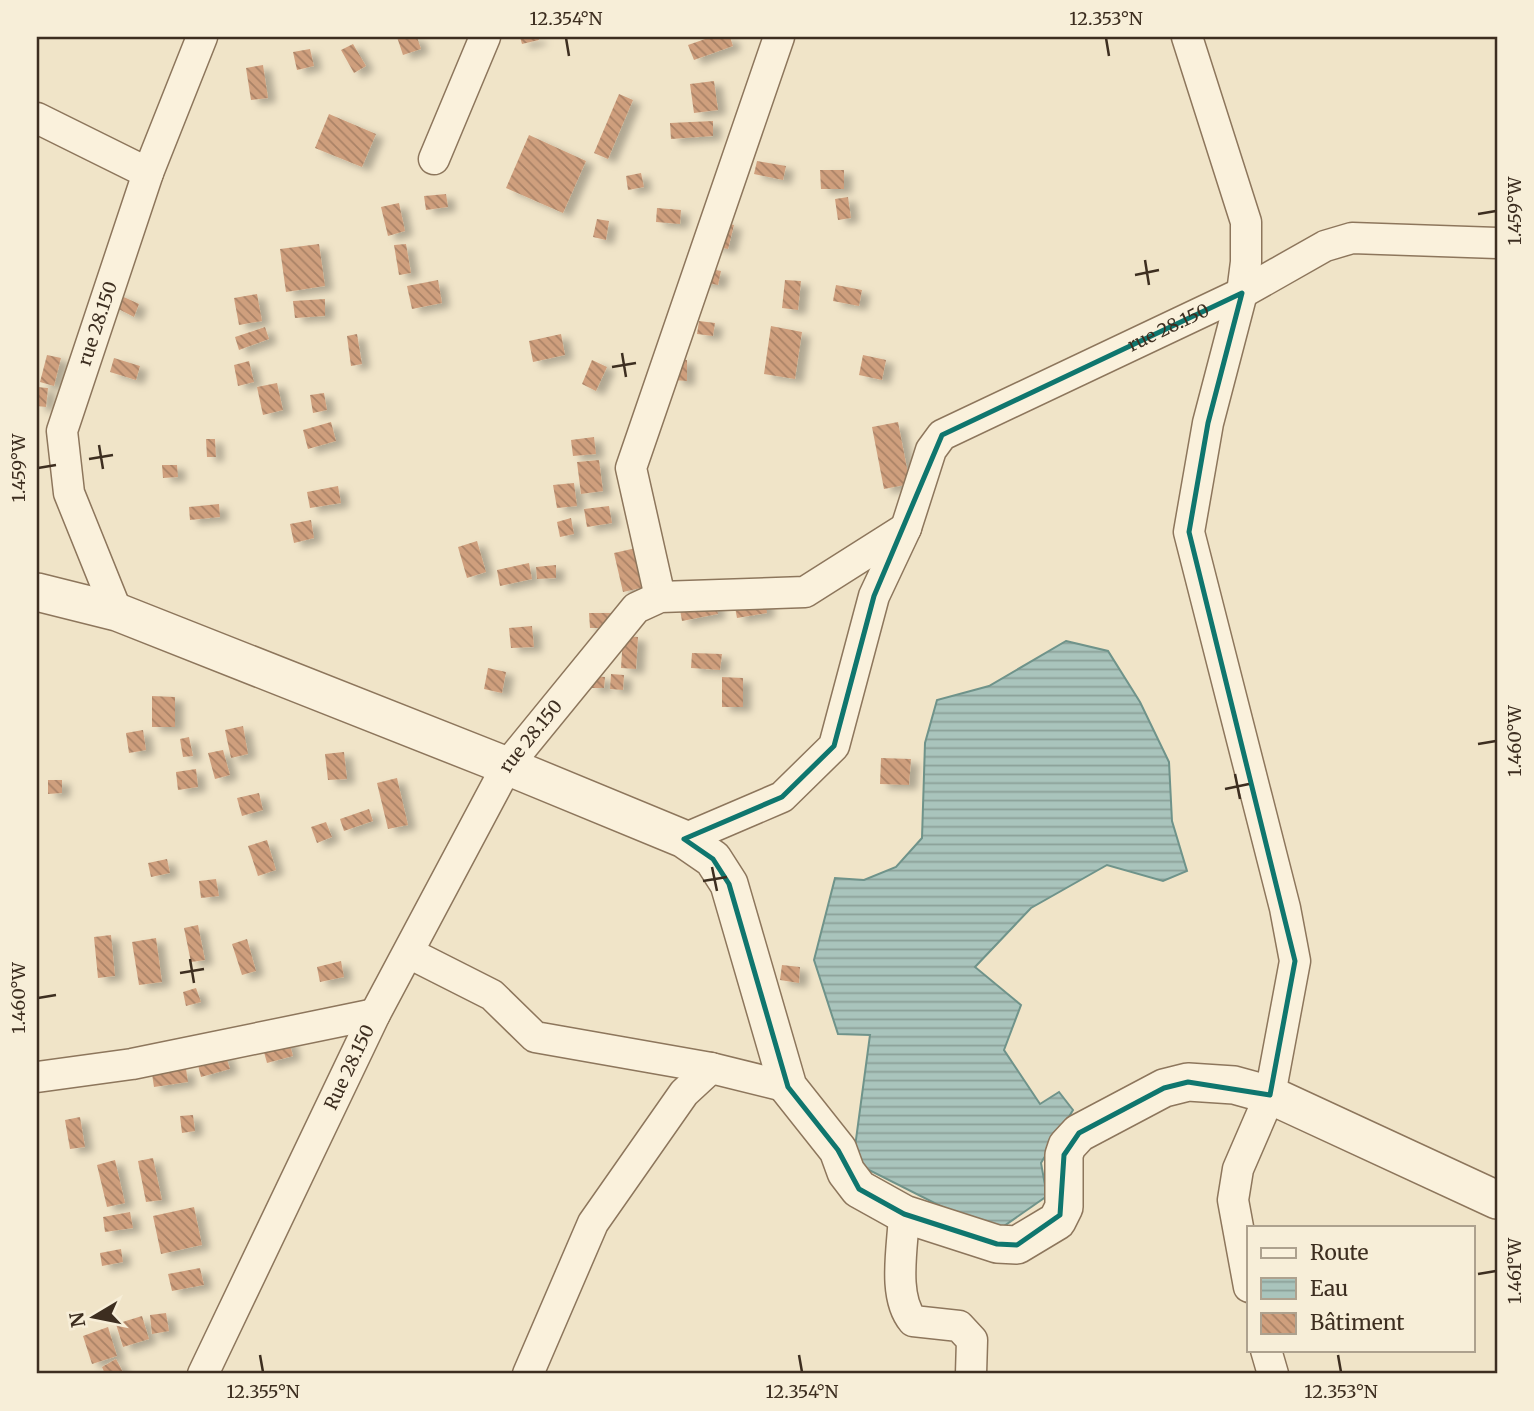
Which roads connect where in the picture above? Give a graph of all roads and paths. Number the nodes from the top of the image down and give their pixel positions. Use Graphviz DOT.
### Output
graph roads {
  1 [pos="202,37"];
  2 [pos="485,37"];
  3 [pos="779,37"];
  4 [pos="1187,37"];
  5 [pos="37,118"];
  6 [pos="434,159"];
  7 [pos="148,173"];
  8 [pos="1497,243"];
  9 [pos="1242,293"];
  10 [pos="906,528"];
  11 [pos="37,592"];
  12 [pos="660,597"];
  13 [pos="117,612"];
  14 [pos="507,766"];
  15 [pos="684,839"];
  16 [pos="409,953"];
  17 [pos="374,1014"];
  18 [pos="711,1068"];
  19 [pos="37,1077"];
  20 [pos="788,1087"];
  21 [pos="1270,1095"];
  22 [pos="1497,1200"];
  23 [pos="904,1214"];
  24 [pos="1247,1276"];
  25 [pos="1267,1352"];
  26 [pos="203,1374"];
  27 [pos="528,1374"];
  28 [pos="971,1374"];
  29 [pos="1273,1374"];
  1 -- 7 [label="street, rue 28.150"];
  2 -- 6 [label="street"];
  3 -- 12 [label="street"];
  4 -- 9 [label="street"];
  5 -- 7 [label="street"];
  7 -- 13 [label="street, rue 28.150"];
  8 -- 9 [label="street, rue 28.150"];
  9 -- 10 [label="street, rue 28.150"];
  9 -- 21 [label="street"];
  10 -- 12 [label="street, rue 28.150"];
  10 -- 15 [label="street, rue 28.150"];
  11 -- 13 [label="street, rue 28.150"];
  12 -- 14 [label="street, rue 28.150"];
  13 -- 14 [label="street, rue 28.150"];
  14 -- 15 [label="street"];
  14 -- 16 [label="street, Rue 28.150"];
  15 -- 20 [label="street"];
  16 -- 17 [label="street, Rue 28.150"];
  16 -- 18 [label="street"];
  17 -- 19 [label="street"];
  17 -- 26 [label="street, Rue 28.150"];
  18 -- 20 [label="street"];
  18 -- 27 [label="street"];
  20 -- 23 [label="street"];
  21 -- 22 [label="street"];
  21 -- 23 [label="street"];
  21 -- 24 [label="street"];
  23 -- 28 [label="street"];
  25 -- 29 [label="street"];
}
